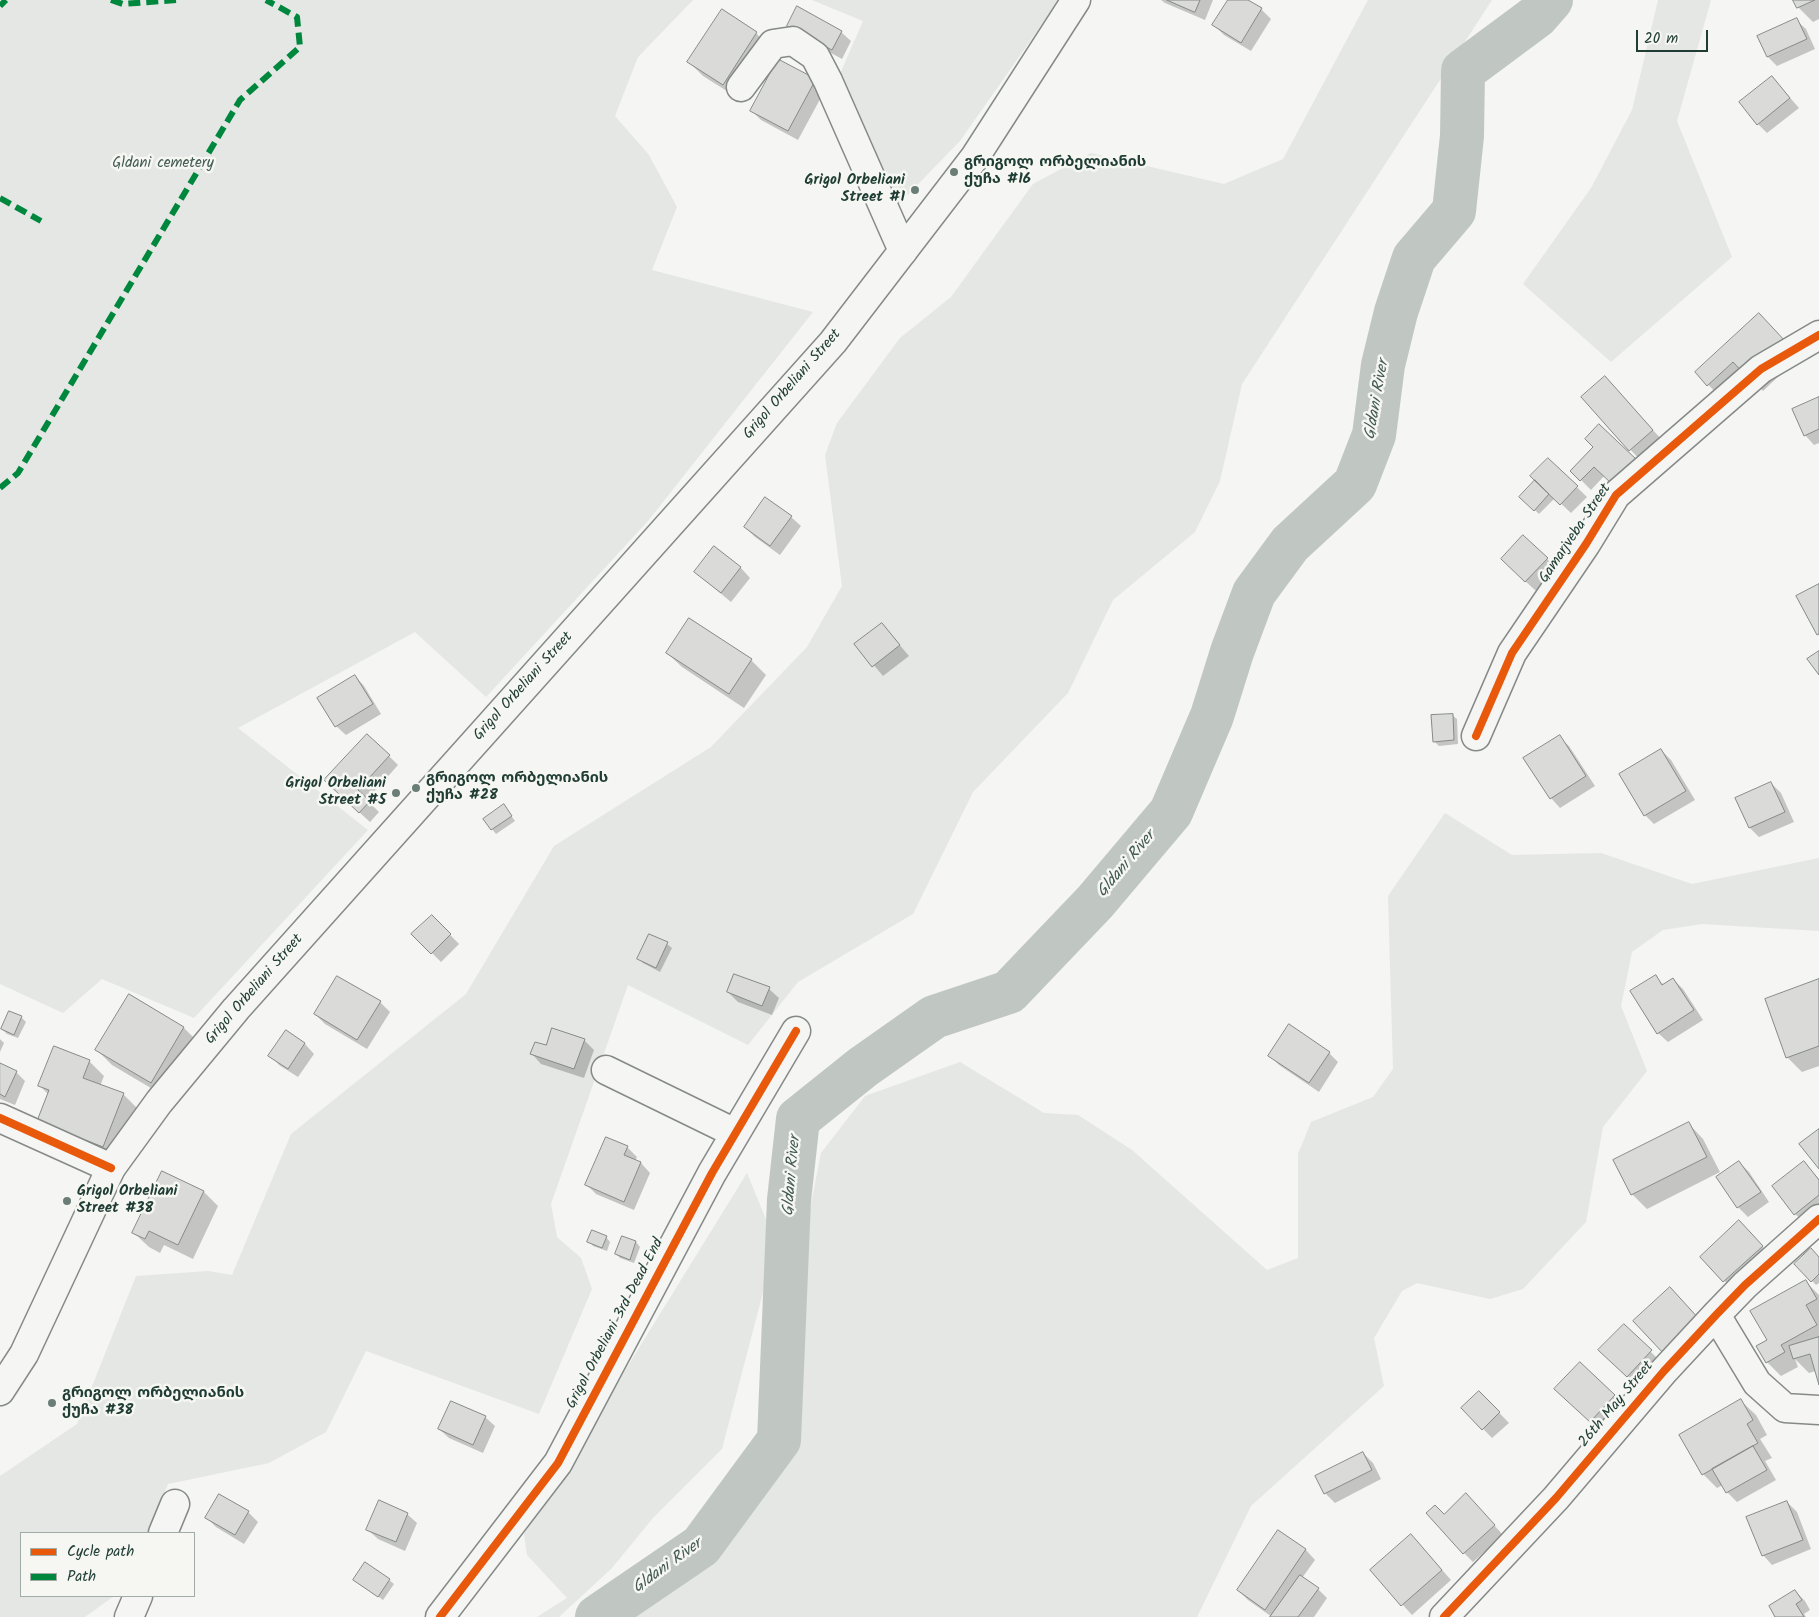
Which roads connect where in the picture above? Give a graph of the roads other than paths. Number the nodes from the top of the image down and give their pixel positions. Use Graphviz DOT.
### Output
graph roads {
  1 [pos="1076,0"];
  2 [pos="741,87"];
  3 [pos="903,251"];
  4 [pos="1819,335"];
  5 [pos="1476,736"];
  6 [pos="796,1031"];
  7 [pos="606,1070"];
  8 [pos="0,1118"];
  9 [pos="735,1133"];
  10 [pos="111,1168"];
  11 [pos="1819,1219"];
  12 [pos="1716,1315"];
  13 [pos="0,1390"];
  14 [pos="1819,1410"];
  15 [pos="175,1504"];
  16 [pos="163,1532"];
  17 [pos="138,1597"];
  18 [pos="129,1617"];
  19 [pos="440,1617"];
  20 [pos="1444,1617"];
  1 -- 3 [label="street, Grigol Orbeliani Street"];
  2 -- 3 [label="street"];
  3 -- 10 [label="street, Grigol Orbeliani Street"];
  4 -- 5 [label="street, Gamarjveba Street"];
  6 -- 9 [label="street, Grigol Orbeliani 3rd Dead End"];
  7 -- 9 [label="street"];
  8 -- 10 [label="street"];
  9 -- 19 [label="street, Grigol Orbeliani 3rd Dead End"];
  10 -- 13 [label="street, Grigol Orbeliani Street"];
  11 -- 12 [label="street, 26th May Street"];
  12 -- 14 [label="street"];
  12 -- 20 [label="street, 26th May Street"];
  15 -- 16 [label="street"];
  17 -- 18 [label="street"];
}
